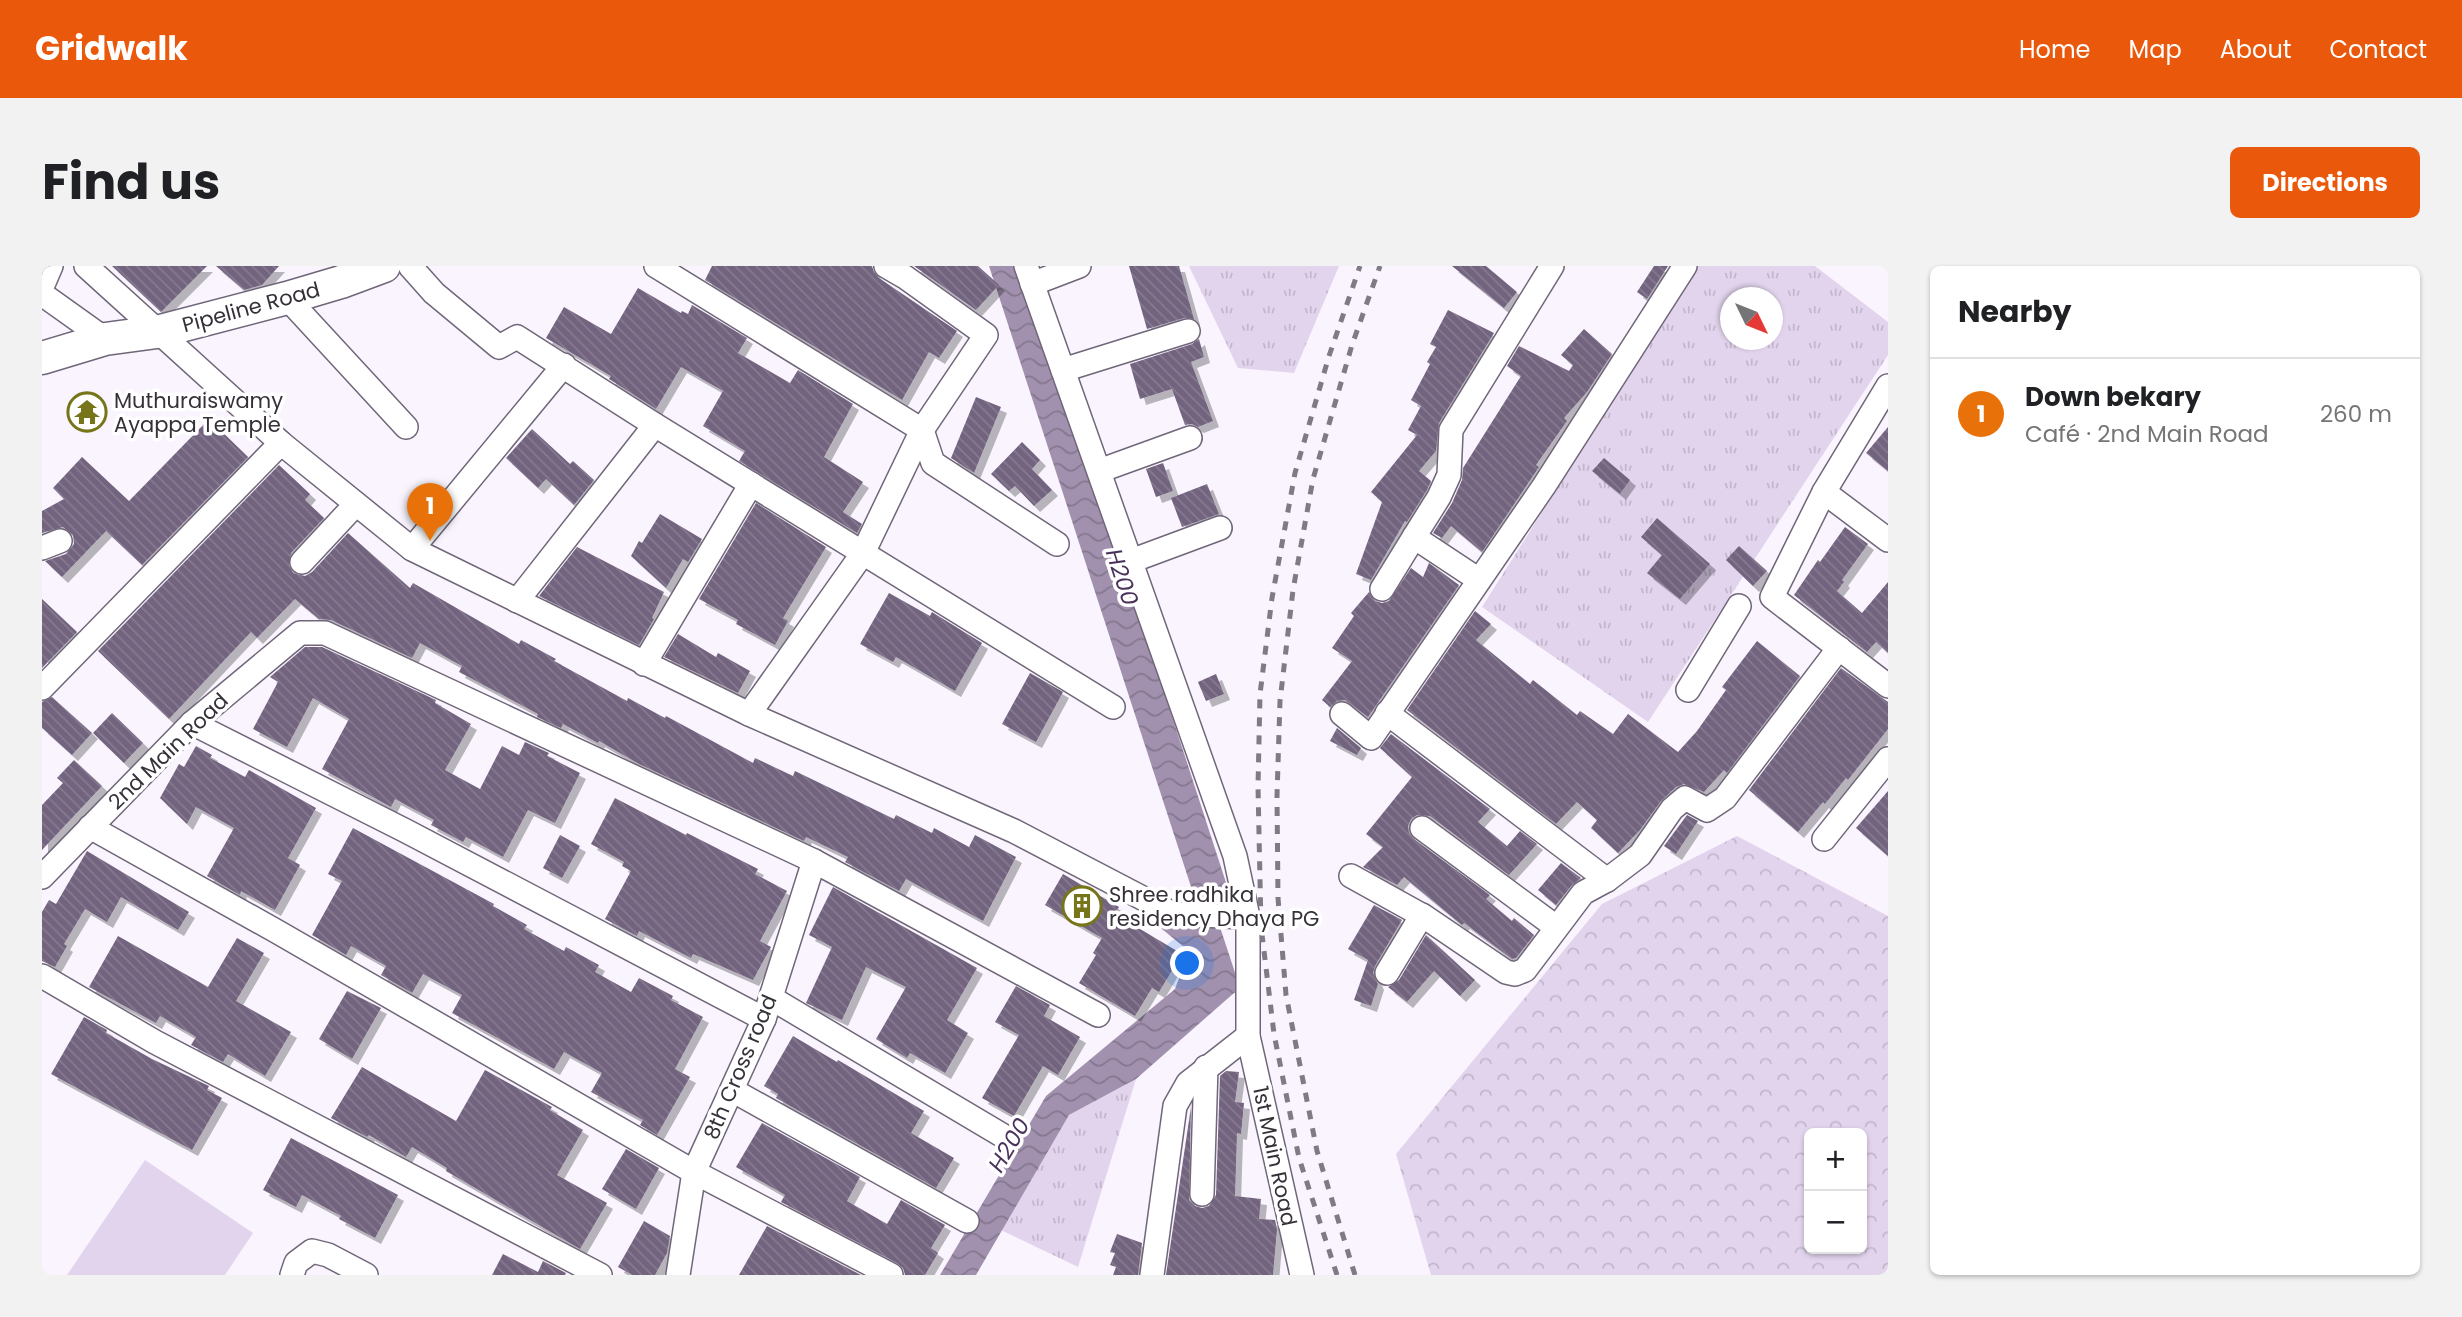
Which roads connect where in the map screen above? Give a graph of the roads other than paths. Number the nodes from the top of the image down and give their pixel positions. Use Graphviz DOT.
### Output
graph roads {
  1 [pos="51,266"];
  2 [pos="86,266"];
  3 [pos="384,266"];
  4 [pos="411,266"];
  5 [pos="656,266"];
  6 [pos="886,266"];
  7 [pos="1079,266"];
  8 [pos="1552,266"];
  9 [pos="1685,266"];
  10 [pos="331,274"];
  11 [pos="1029,275"];
  12 [pos="42,287"];
  13 [pos="42,294"];
  14 [pos="287,298"];
  15 [pos="1188,331"];
  16 [pos="157,332"];
  17 [pos="105,339"];
  18 [pos="42,358"];
  19 [pos="564,365"];
  20 [pos="1063,370"];
  21 [pos="1887,389"];
  22 [pos="655,425"];
  23 [pos="406,427"];
  24 [pos="922,430"];
  25 [pos="1190,438"];
  26 [pos="281,443"];
  27 [pos="1099,471"];
  28 [pos="751,484"];
  29 [pos="1825,492"];
  30 [pos="356,504"];
  31 [pos="1220,528"];
  32 [pos="1414,537"];
  33 [pos="1888,540"];
  34 [pos="1057,544"];
  35 [pos="412,549"];
  36 [pos="863,553"];
  37 [pos="1131,561"];
  38 [pos="302,562"];
  39 [pos="1479,580"];
  40 [pos="1382,589"];
  41 [pos="517,601"];
  42 [pos="1739,606"];
  43 [pos="1839,649"];
  44 [pos="644,664"];
  45 [pos="1888,686"];
  46 [pos="42,688"];
  47 [pos="1688,690"];
  48 [pos="1113,707"];
  49 [pos="1387,713"];
  50 [pos="749,714"];
  51 [pos="1342,714"];
  52 [pos="192,723"];
  53 [pos="1888,759"];
  54 [pos="90,827"];
  55 [pos="1422,828"];
  56 [pos="1824,839"];
  57 [pos="814,861"];
  58 [pos="1351,876"];
  59 [pos="42,877"];
  60 [pos="1607,880"];
  61 [pos="1422,915"];
  62 [pos="1248,917"];
  63 [pos="1556,927"];
  64 [pos="1387,974"];
  65 [pos="42,976"];
  66 [pos="767,1009"];
  67 [pos="1098,1015"];
  68 [pos="1248,1036"];
  69 [pos="1206,1068"];
  70 [pos="732,1090"];
  71 [pos="1005,1137"];
  72 [pos="694,1172"];
  73 [pos="1202,1194"];
  74 [pos="967,1221"];
  75 [pos="292,1275"];
  76 [pos="366,1275"];
  77 [pos="600,1275"];
  78 [pos="678,1275"];
  79 [pos="891,1275"];
  80 [pos="1152,1275"];
  81 [pos="1302,1275"];
  1 -- 12 [label="street"];
  2 -- 16 [label="street"];
  3 -- 10 [label="street, Pipeline Road"];
  4 -- 19 [label="street"];
  5 -- 24 [label="street"];
  6 -- 24 [label="street"];
  7 -- 11 [label="street"];
  8 -- 32 [label="street"];
  9 -- 39 [label="street"];
  10 -- 14 [label="street, Pipeline Road"];
  11 -- 20 [label="street, 1st Main Road"];
  13 -- 17 [label="street"];
  14 -- 16 [label="street, Pipeline Road"];
  14 -- 23 [label="street"];
  15 -- 20 [label="street"];
  16 -- 17 [label="street, Pipeline Road"];
  16 -- 26 [label="street"];
  17 -- 18 [label="street"];
  19 -- 22 [label="street"];
  19 -- 35 [label="street"];
  20 -- 27 [label="street, 1st Main Road"];
  21 -- 29 [label="street"];
  22 -- 28 [label="street"];
  22 -- 41 [label="street"];
  24 -- 34 [label="street"];
  24 -- 36 [label="street"];
  25 -- 27 [label="street"];
  26 -- 30 [label="street"];
  26 -- 46 [label="street"];
  27 -- 37 [label="street, 1st Main Road"];
  28 -- 36 [label="street"];
  28 -- 44 [label="street"];
  29 -- 33 [label="street"];
  29 -- 43 [label="street"];
  30 -- 35 [label="street"];
  30 -- 38 [label="street"];
  31 -- 37 [label="street"];
  32 -- 39 [label="street"];
  32 -- 40 [label="street"];
  35 -- 41 [label="street"];
  36 -- 48 [label="street"];
  36 -- 50 [label="street"];
  37 -- 62 [label="street, 1st Main Road"];
  39 -- 49 [label="street"];
  41 -- 44 [label="street"];
  42 -- 47 [label="street"];
  43 -- 45 [label="street"];
  43 -- 60 [label="street"];
  44 -- 50 [label="street"];
  49 -- 51 [label="street"];
  49 -- 60 [label="street"];
  50 -- 62 [label="street"];
  52 -- 54 [label="street, 2nd Main Road"];
  52 -- 57 [label="street, 2nd Main Road"];
  52 -- 66 [label="street"];
  53 -- 56 [label="street"];
  54 -- 59 [label="street, 2nd Main Road"];
  54 -- 72 [label="street"];
  55 -- 63 [label="street"];
  57 -- 66 [label="street, 8th Cross road"];
  57 -- 67 [label="street"];
  58 -- 61 [label="street"];
  60 -- 63 [label="street"];
  61 -- 63 [label="street"];
  61 -- 64 [label="street"];
  62 -- 68 [label="street, 1st Main Road"];
  65 -- 77 [label="street"];
  66 -- 70 [label="street, 8th Cross road"];
  66 -- 71 [label="street"];
  68 -- 69 [label="street"];
  68 -- 81 [label="street, 1st Main Road"];
  69 -- 73 [label="street"];
  69 -- 80 [label="street"];
  70 -- 72 [label="street, 8th Cross road"];
  70 -- 74 [label="street"];
  72 -- 78 [label="street, 8th Cross road"];
  72 -- 79 [label="street"];
  75 -- 76 [label="street"];
}
